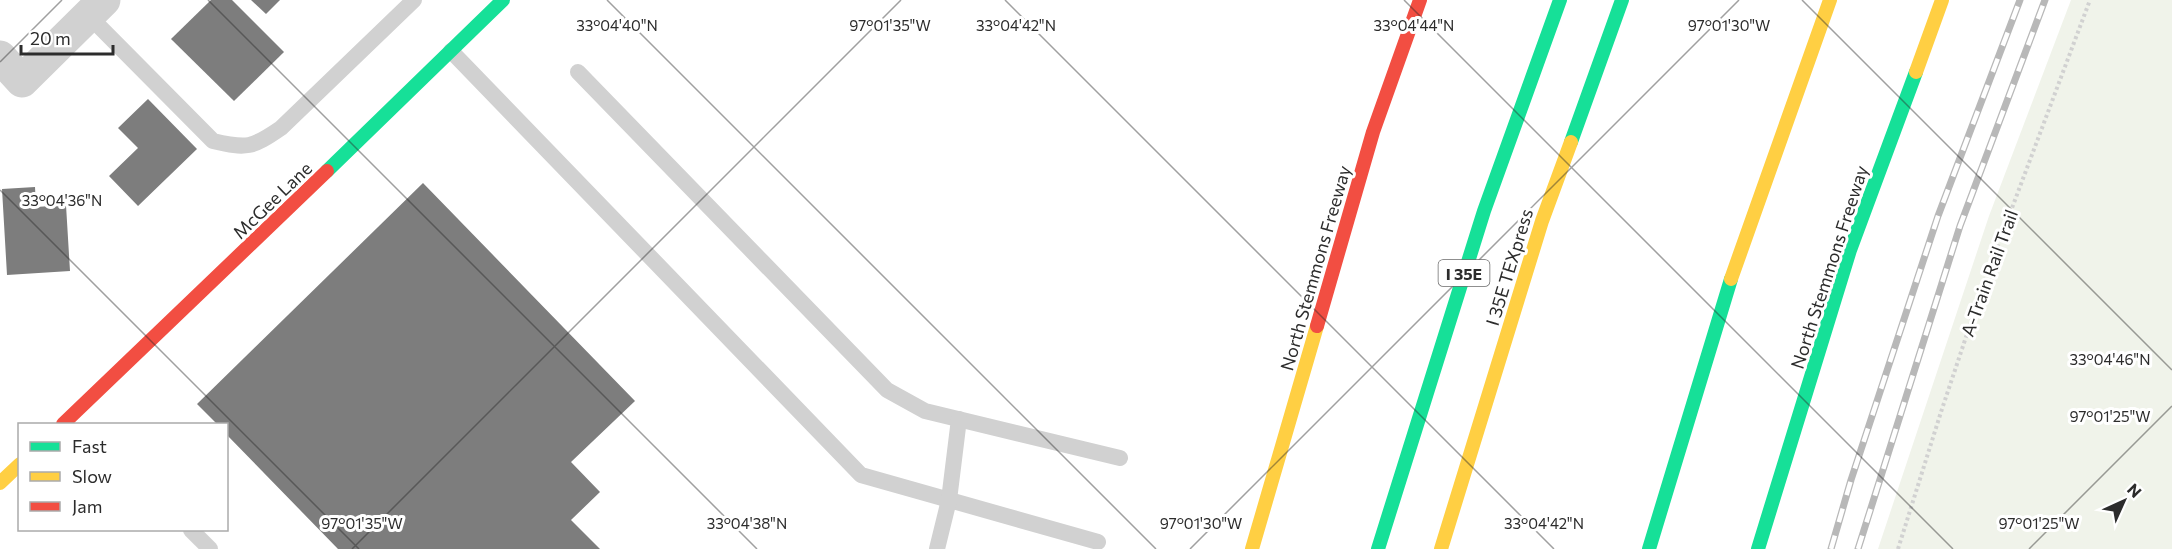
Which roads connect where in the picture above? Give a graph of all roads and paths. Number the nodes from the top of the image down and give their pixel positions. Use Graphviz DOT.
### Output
graph roads {
  1 [pos="414,0"];
  2 [pos="504,0"];
  3 [pos="1420,0"];
  4 [pos="1560,0"];
  5 [pos="1623,0"];
  6 [pos="1830,0"];
  7 [pos="1942,0"];
  8 [pos="2090,0"];
  9 [pos="96,8"];
  10 [pos="451,51"];
  11 [pos="0,57"];
  12 [pos="578,72"];
  13 [pos="959,419"];
  14 [pos="75,421"];
  15 [pos="1120,458"];
  16 [pos="18,466"];
  17 [pos="0,483"];
  18 [pos="949,500"];
  19 [pos="192,531"];
  20 [pos="1098,542"];
  21 [pos="210,549"];
  22 [pos="937,549"];
  23 [pos="1252,549"];
  24 [pos="1378,549"];
  25 [pos="1441,549"];
  26 [pos="1649,549"];
  27 [pos="1758,549"];
  28 [pos="1898,549"];
  1 -- 9 [label="lane"];
  2 -- 10 [label="main road, McGee Lane"];
  3 -- 23 [label="main road, North Stemmons Freeway"];
  4 -- 24 [label="main road, I 35E"];
  5 -- 25 [label="main road, I 35E TEXpress"];
  6 -- 26 [label="main road"];
  7 -- 27 [label="main road, North Stemmons Freeway"];
  8 -- 28 [label="path, A-Train Rail Trail"];
  9 -- 11 [label="street"];
  10 -- 14 [label="main road, McGee Lane"];
  10 -- 18 [label="lane"];
  12 -- 13 [label="lane"];
  13 -- 15 [label="lane"];
  13 -- 18 [label="lane"];
  16 -- 17 [label="main road"];
  18 -- 20 [label="lane"];
  18 -- 22 [label="lane"];
  19 -- 21 [label="lane"];
}
